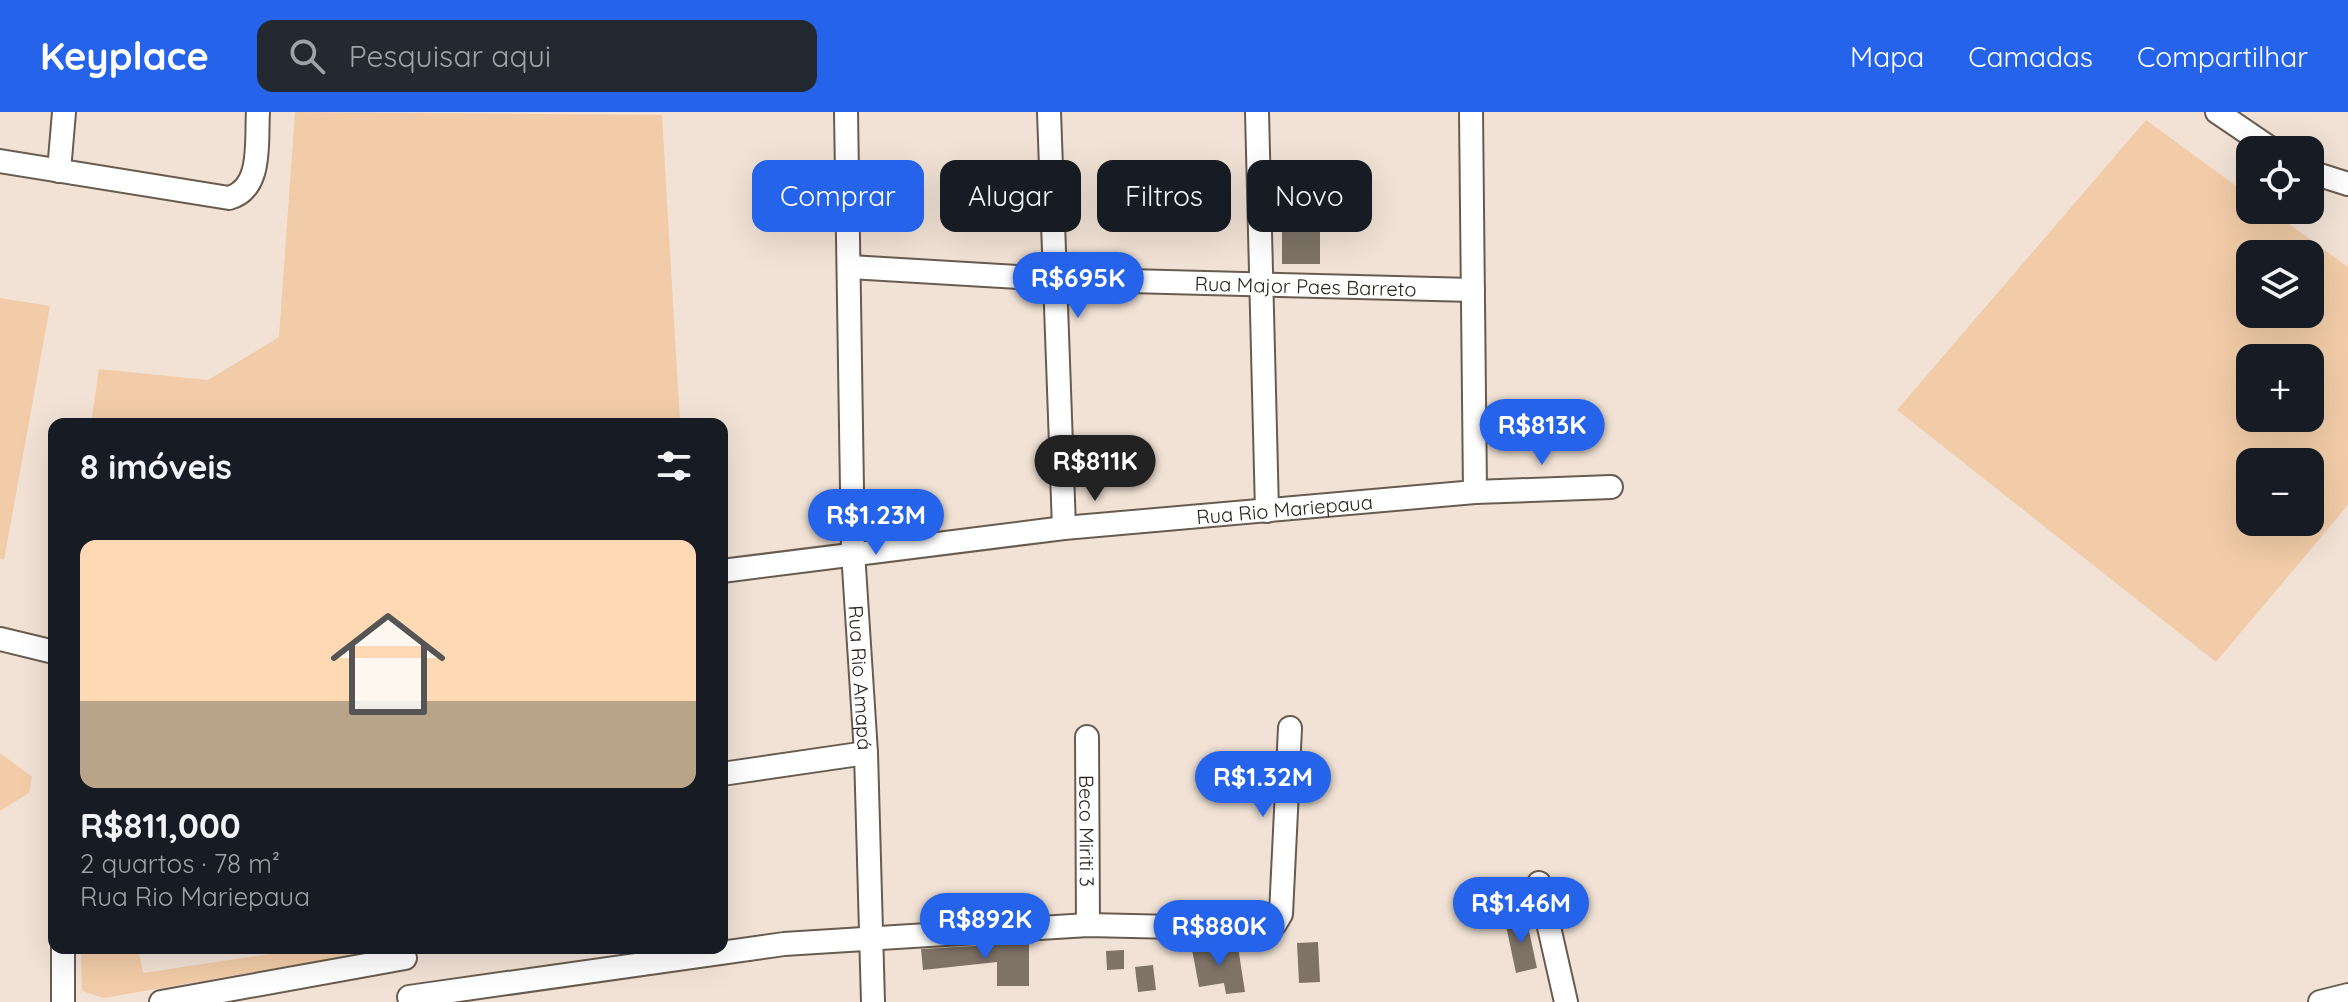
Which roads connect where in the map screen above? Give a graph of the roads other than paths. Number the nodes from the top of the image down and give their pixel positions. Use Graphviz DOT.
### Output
graph roads {
  1 [pos="64,112"];
  2 [pos="258,112"];
  3 [pos="846,112"];
  4 [pos="1049,112"];
  5 [pos="1257,112"];
  6 [pos="1471,112"];
  7 [pos="2217,112"];
  8 [pos="2252,136"];
  9 [pos="0,161"];
  10 [pos="59,171"];
  11 [pos="2324,176"];
  12 [pos="2348,184"];
  13 [pos="850,267"];
  14 [pos="1053,279"];
  15 [pos="1259,287"];
  16 [pos="1473,290"];
  17 [pos="1611,487"];
  18 [pos="1475,492"];
  19 [pos="1267,511"];
  20 [pos="1064,528"];
  21 [pos="853,552"];
  22 [pos="728,570"];
  23 [pos="0,639"];
  24 [pos="48,651"];
  25 [pos="1290,728"];
  26 [pos="1087,737"];
  27 [pos="866,753"];
  28 [pos="728,773"];
  29 [pos="1539,883"];
  30 [pos="1088,925"];
  31 [pos="872,940"];
  32 [pos="728,952"];
  33 [pos="63,954"];
  34 [pos="400,954"];
  35 [pos="405,954"];
  36 [pos="717,954"];
  37 [pos="2348,995"];
  38 [pos="410,1000"];
  39 [pos="63,1002"];
  40 [pos="161,1002"];
  41 [pos="873,1002"];
  42 [pos="1566,1002"];
  43 [pos="2320,1002"];
  1 -- 10 [label="street"];
  2 -- 10 [label="street"];
  3 -- 13 [label="street, Rua Rio Amapá"];
  4 -- 14 [label="street"];
  5 -- 15 [label="street"];
  6 -- 16 [label="street"];
  7 -- 8 [label="street"];
  9 -- 10 [label="street"];
  11 -- 12 [label="street"];
  13 -- 14 [label="street, Rua Major Paes Barreto"];
  13 -- 21 [label="street, Rua Rio Amapá"];
  14 -- 15 [label="street, Rua Major Paes Barreto"];
  14 -- 20 [label="street"];
  15 -- 16 [label="street, Rua Major Paes Barreto"];
  15 -- 19 [label="street"];
  16 -- 18 [label="street"];
  17 -- 18 [label="street, Rua Rio Mariepaua"];
  18 -- 19 [label="street, Rua Rio Mariepaua"];
  19 -- 20 [label="street, Rua Rio Mariepaua"];
  20 -- 21 [label="street, Rua Rio Mariepaua"];
  21 -- 22 [label="street, Rua Rio Mariepaua"];
  21 -- 27 [label="street, Rua Rio Amapá"];
  23 -- 24 [label="street"];
  25 -- 30 [label="street"];
  26 -- 30 [label="street, Beco Miriti 3"];
  27 -- 28 [label="street"];
  27 -- 31 [label="street, Rua Rio Amapá"];
  29 -- 42 [label="street"];
  30 -- 31 [label="street"];
  31 -- 32 [label="street"];
  31 -- 41 [label="street, Rua Rio Amapá"];
  33 -- 39 [label="street"];
  34 -- 40 [label="street"];
  35 -- 38 [label="street"];
  36 -- 38 [label="street"];
  37 -- 43 [label="street"];
}
